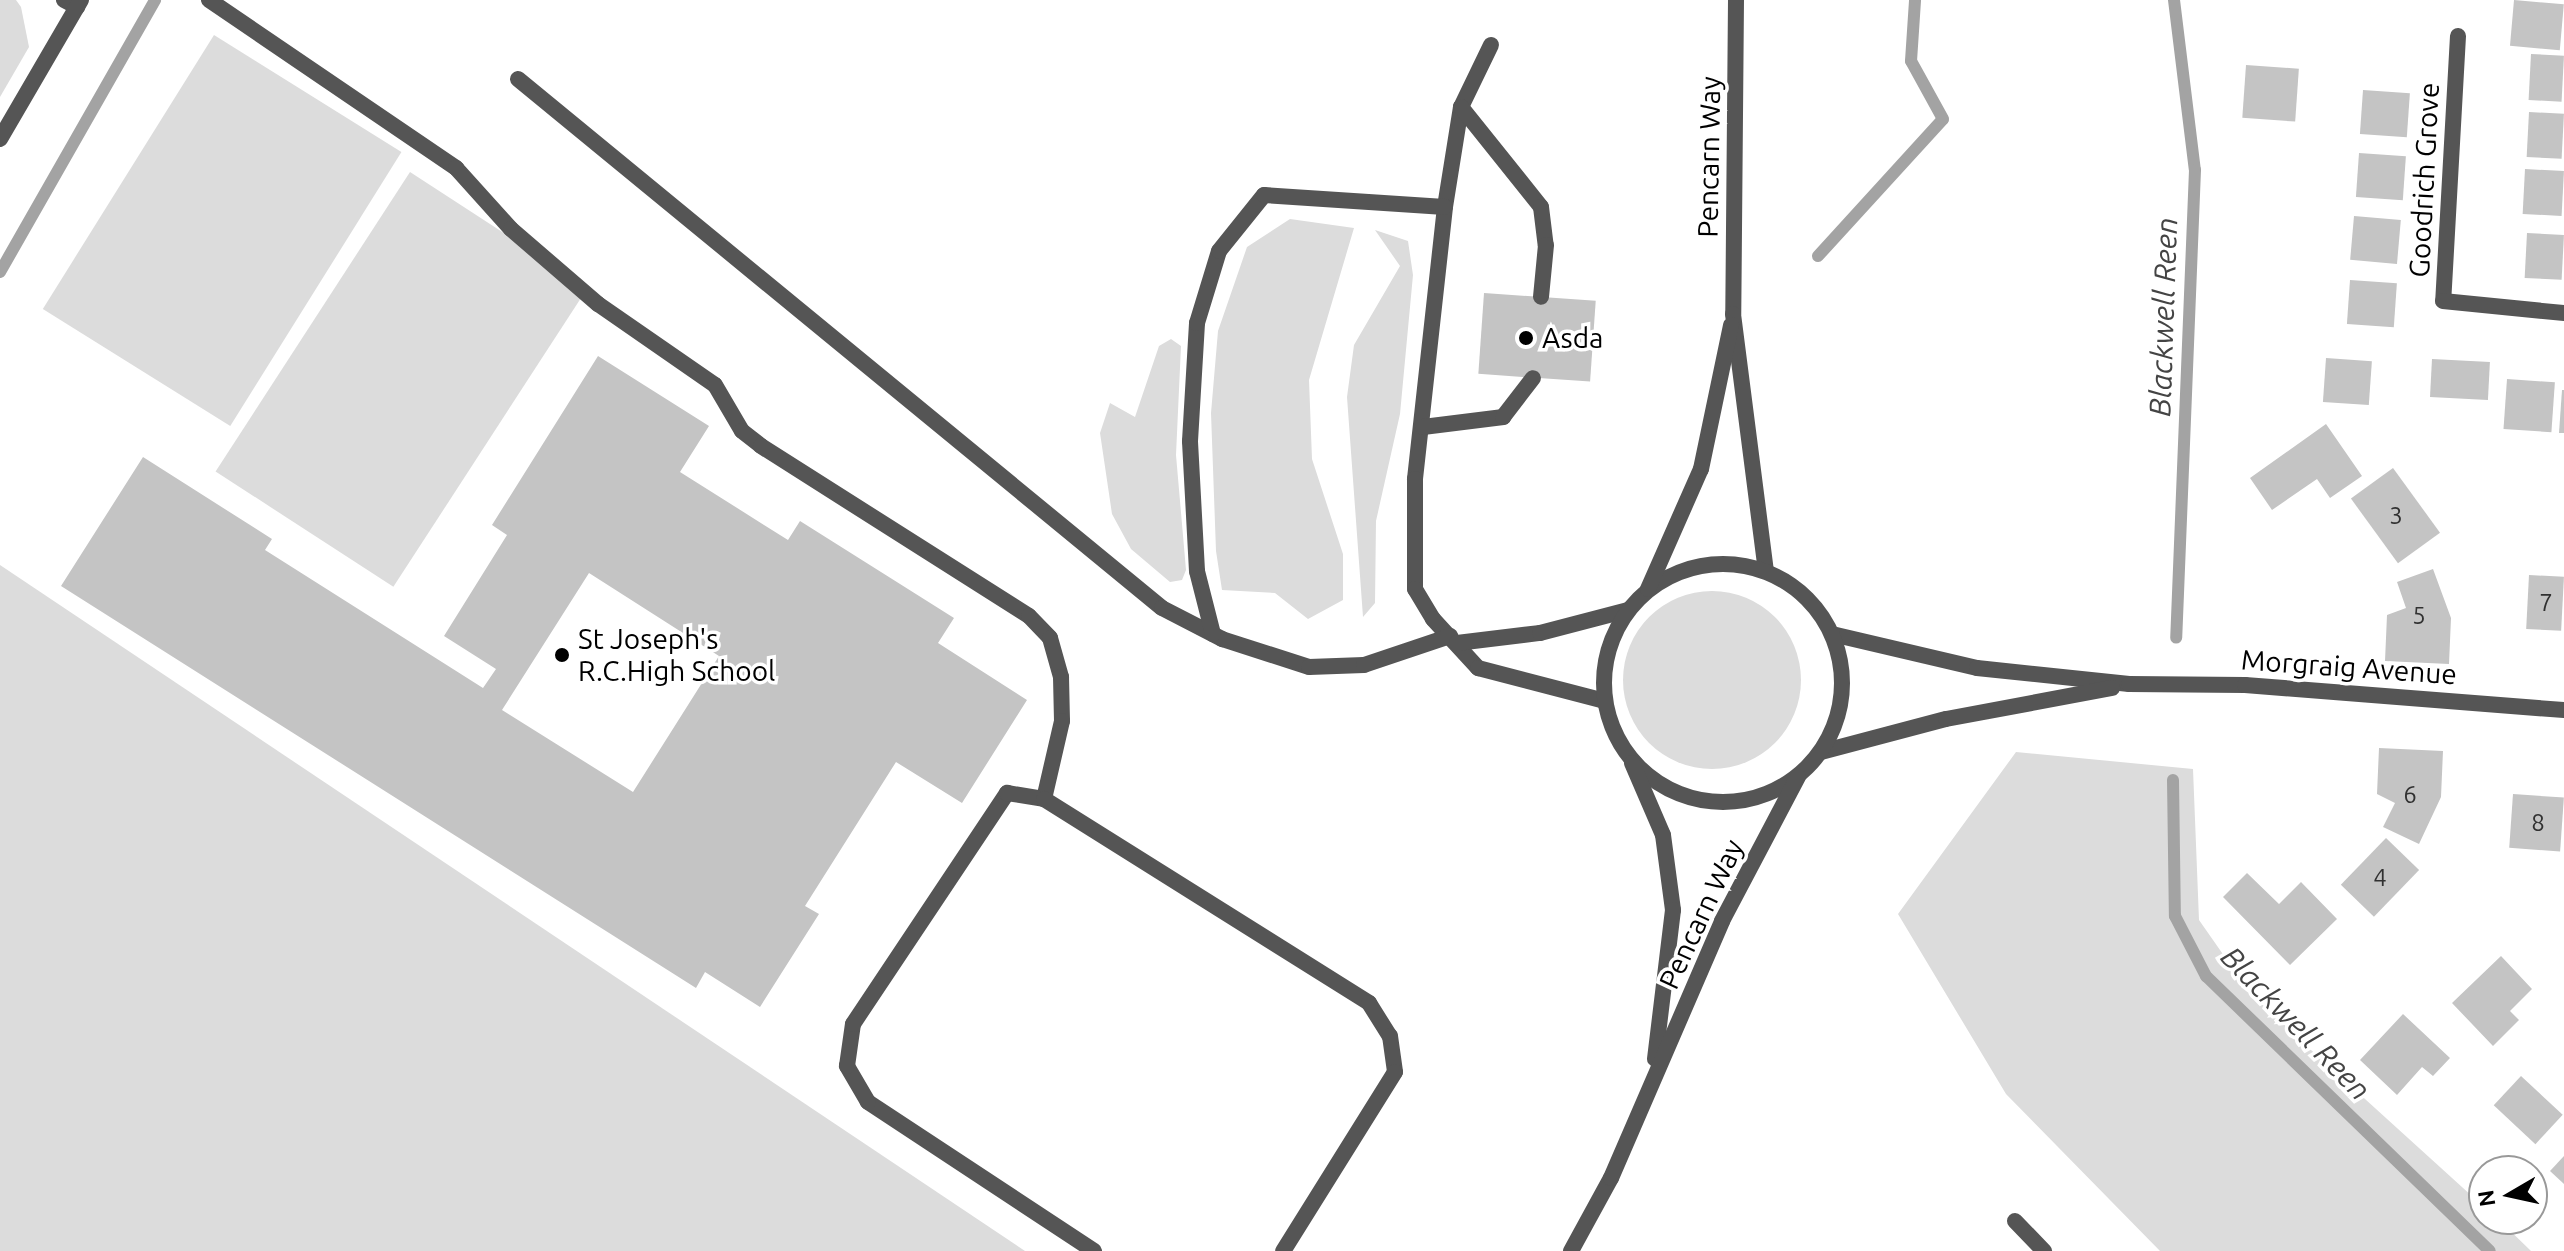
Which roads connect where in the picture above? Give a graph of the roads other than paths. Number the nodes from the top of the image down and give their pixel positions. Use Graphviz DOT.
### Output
graph roads {
  1 [pos="209,0"];
  2 [pos="1736,0"];
  3 [pos="74,2"];
  4 [pos="2458,36"];
  5 [pos="1491,45"];
  6 [pos="518,79"];
  7 [pos="1461,107"];
  8 [pos="0,139"];
  9 [pos="1445,207"];
  10 [pos="1541,297"];
  11 [pos="2564,313"];
  12 [pos="1733,314"];
  13 [pos="1533,378"];
  14 [pos="1423,427"];
  15 [pos="1766,571"];
  16 [pos="1648,589"];
  17 [pos="1628,610"];
  18 [pos="1213,634"];
  19 [pos="1832,634"];
  20 [pos="1453,640"];
  21 [pos="2129,684"];
  22 [pos="1605,701"];
  23 [pos="2564,710"];
  24 [pos="1821,752"];
  25 [pos="1630,758"];
  26 [pos="1799,776"];
  27 [pos="1044,799"];
  28 [pos="1652,1077"];
  29 [pos="2015,1221"];
  30 [pos="1283,1250"];
  31 [pos="1094,1251"];
  32 [pos="1571,1251"];
  33 [pos="2044,1251"];
  1 -- 27 [label="street"];
  2 -- 12 [label="street, Pencarn Way"];
  3 -- 8 [label="street"];
  4 -- 11 [label="street, Goodrich Grove"];
  5 -- 7 [label="street"];
  6 -- 18 [label="street"];
  7 -- 9 [label="street"];
  7 -- 10 [label="street"];
  9 -- 14 [label="street"];
  9 -- 18 [label="street"];
  12 -- 15 [label="street, Pencarn Way"];
  12 -- 16 [label="street, Pencarn Way"];
  13 -- 14 [label="street"];
  14 -- 20 [label="street"];
  15 -- 16 [label="street"];
  15 -- 19 [label="street"];
  16 -- 17 [label="street"];
  17 -- 20 [label="street"];
  17 -- 22 [label="street"];
  18 -- 20 [label="street"];
  19 -- 21 [label="street, Morgraig Avenue"];
  19 -- 24 [label="street"];
  20 -- 22 [label="street"];
  21 -- 23 [label="street, Morgraig Avenue"];
  21 -- 24 [label="street, Morgraig Avenue"];
  22 -- 25 [label="street"];
  24 -- 26 [label="street"];
  25 -- 26 [label="street"];
  25 -- 28 [label="street, Pencarn Way"];
  26 -- 28 [label="street, Pencarn Way"];
  27 -- 30 [label="street"];
  27 -- 31 [label="street"];
  28 -- 32 [label="street, Pencarn Way"];
  29 -- 33 [label="street"];
}
